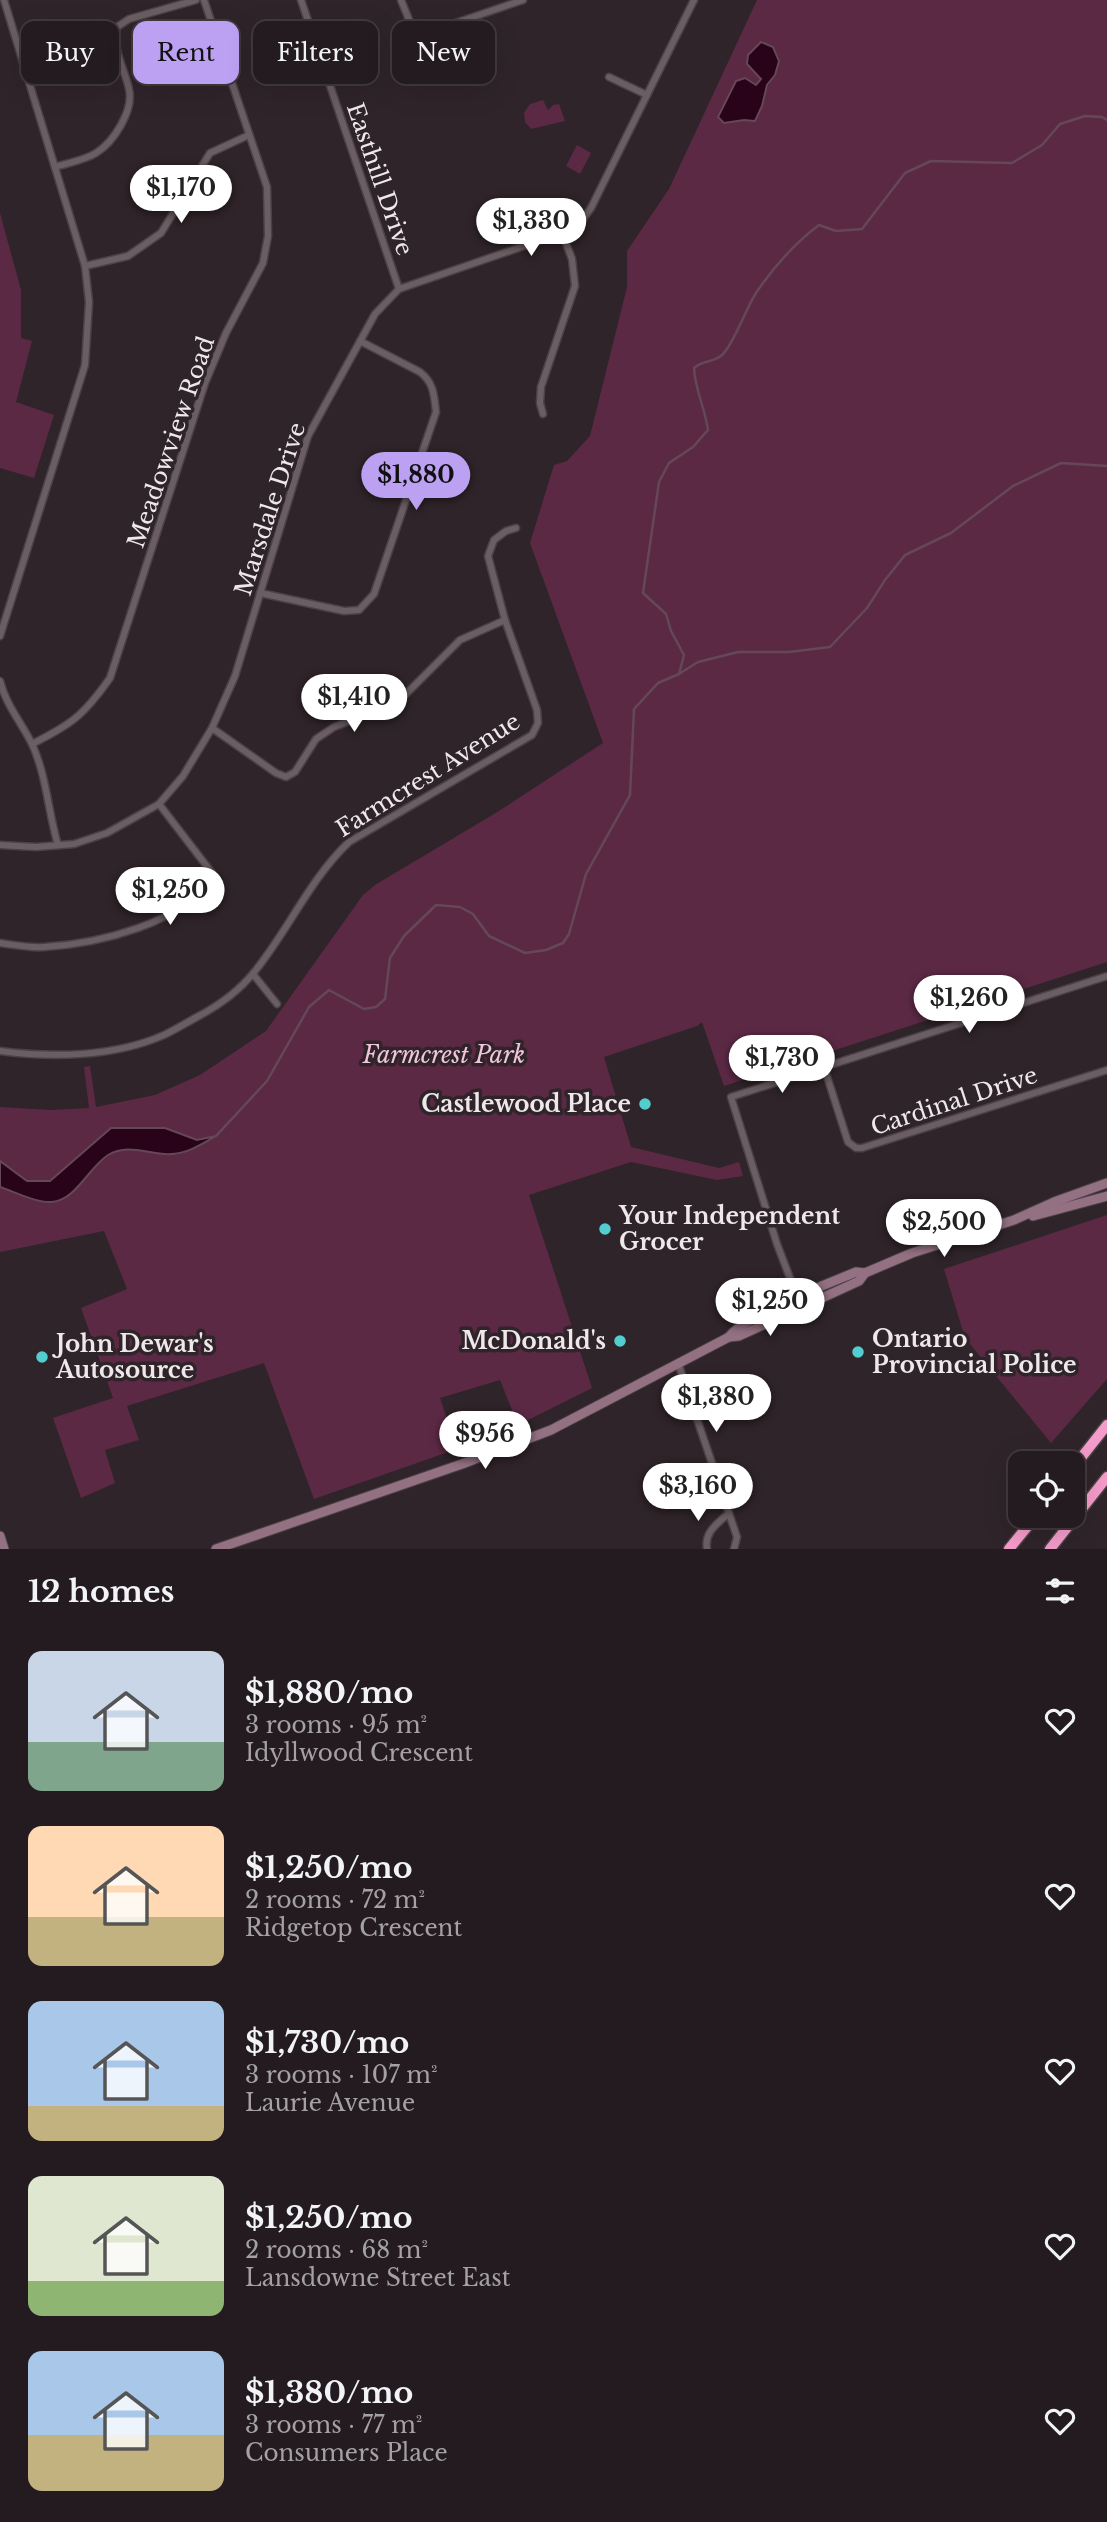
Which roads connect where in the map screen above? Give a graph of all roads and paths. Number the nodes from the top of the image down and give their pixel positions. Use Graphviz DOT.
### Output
graph roads {
  1 [pos="4,0"];
  2 [pos="195,0"];
  3 [pos="204,0"];
  4 [pos="301,0"];
  5 [pos="401,0"];
  6 [pos="523,0"];
  7 [pos="694,0"];
  8 [pos="609,77"];
  9 [pos="647,95"];
  10 [pos="249,135"];
  11 [pos="55,167"];
  12 [pos="562,233"];
  13 [pos="85,266"];
  14 [pos="399,289"];
  15 [pos="360,341"];
  16 [pos="543,414"];
  17 [pos="516,528"];
  18 [pos="260,593"];
  19 [pos="505,621"];
  20 [pos="0,636"];
  21 [pos="0,681"];
  22 [pos="212,728"];
  23 [pos="32,744"];
  24 [pos="159,804"];
  25 [pos="0,845"];
  26 [pos="58,845"];
  27 [pos="0,943"];
  28 [pos="253,974"];
  29 [pos="1107,976"];
  30 [pos="277,1004"];
  31 [pos="0,1051"];
  32 [pos="824,1068"];
  33 [pos="1107,1070"];
  34 [pos="1107,1183"];
  35 [pos="1107,1196"];
  36 [pos="1014,1220"];
  37 [pos="799,1302"];
  38 [pos="678,1363"];
  39 [pos="1107,1425"];
  40 [pos="1085,1453"];
  41 [pos="1107,1477"];
  42 [pos="729,1513"];
  43 [pos="1026,1528"];
  44 [pos="0,1536"];
  45 [pos="4,1549"];
  46 [pos="216,1549"];
  47 [pos="707,1549"];
  48 [pos="734,1549"];
  49 [pos="1009,1549"];
  50 [pos="1050,1549"];
  1 -- 11 [label="street"];
  2 -- 11 [label="street"];
  3 -- 10 [label="street, Meadowview Road"];
  4 -- 14 [label="street, Easthill Drive"];
  5 -- 6 [label="street"];
  7 -- 9 [label="street, Marsdale Drive"];
  8 -- 9 [label="street"];
  9 -- 12 [label="street, Marsdale Drive"];
  10 -- 13 [label="street"];
  10 -- 23 [label="street, Meadowview Road"];
  11 -- 13 [label="street"];
  12 -- 14 [label="street, Marsdale Drive"];
  12 -- 16 [label="street"];
  13 -- 20 [label="street"];
  14 -- 15 [label="street, Marsdale Drive"];
  15 -- 18 [label="street, Marsdale Drive"];
  15 -- 18 [label="street"];
  17 -- 19 [label="street"];
  18 -- 22 [label="street, Marsdale Drive"];
  19 -- 22 [label="street"];
  19 -- 28 [label="street, Farmcrest Avenue"];
  21 -- 23 [label="street"];
  22 -- 24 [label="street, Marsdale Drive"];
  23 -- 26 [label="street"];
  24 -- 26 [label="street, Marsdale Drive"];
  24 -- 27 [label="street"];
  25 -- 26 [label="street, Marsdale Drive"];
  28 -- 30 [label="street"];
  28 -- 31 [label="street, Farmcrest Avenue"];
  29 -- 32 [label="street"];
  32 -- 33 [label="street, Cardinal Drive"];
  32 -- 37 [label="street"];
  34 -- 36 [label="main road"];
  35 -- 36 [label="main road"];
  36 -- 37 [label="main road"];
  37 -- 38 [label="main road"];
  38 -- 42 [label="street"];
  38 -- 46 [label="main road"];
  39 -- 40 [label="highway"];
  41 -- 50 [label="highway"];
  42 -- 47 [label="street"];
  42 -- 48 [label="street"];
  43 -- 49 [label="highway"];
  44 -- 45 [label="main road"];
}
